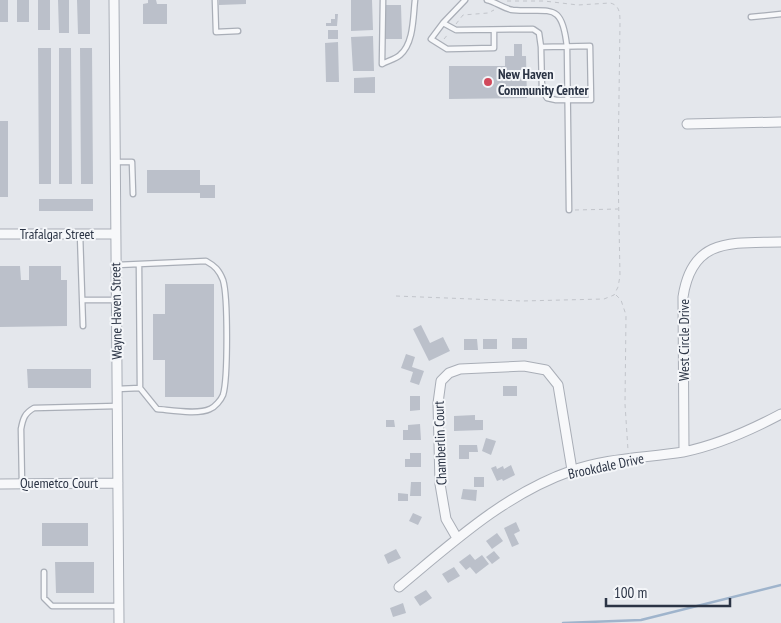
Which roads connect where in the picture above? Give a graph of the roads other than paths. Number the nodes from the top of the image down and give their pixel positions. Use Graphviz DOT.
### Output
graph roads {
  1 [pos="114,0"];
  2 [pos="215,0"];
  3 [pos="383,0"];
  4 [pos="415,0"];
  5 [pos="465,0"];
  6 [pos="487,0"];
  7 [pos="781,14"];
  8 [pos="751,17"];
  9 [pos="443,23"];
  10 [pos="494,30"];
  11 [pos="238,31"];
  12 [pos="541,47"];
  13 [pos="567,47"];
  14 [pos="568,100"];
  15 [pos="781,122"];
  16 [pos="686,124"];
  17 [pos="115,162"];
  18 [pos="133,194"];
  19 [pos="569,210"];
  20 [pos="0,234"];
  21 [pos="80,234"];
  22 [pos="115,234"];
  23 [pos="781,242"];
  24 [pos="139,265"];
  25 [pos="116,266"];
  26 [pos="82,300"];
  27 [pos="116,300"];
  28 [pos="83,326"];
  29 [pos="140,388"];
  30 [pos="117,389"];
  31 [pos="117,406"];
  32 [pos="781,414"];
  33 [pos="684,452"];
  34 [pos="572,470"];
  35 [pos="118,483"];
  36 [pos="0,484"];
  37 [pos="22,484"];
  38 [pos="457,538"];
  39 [pos="44,572"];
  40 [pos="399,586"];
  41 [pos="118,606"];
  42 [pos="119,623"];
  1 -- 17 [label="street, Wayne Haven Street"];
  2 -- 11 [label="lane"];
  3 -- 4 [label="lane"];
  5 -- 9 [label="lane"];
  6 -- 13 [label="lane"];
  7 -- 8 [label="lane"];
  9 -- 10 [label="lane"];
  9 -- 10 [label="lane"];
  10 -- 12 [label="lane"];
  12 -- 13 [label="lane"];
  12 -- 14 [label="lane"];
  13 -- 14 [label="lane"];
  13 -- 14 [label="lane"];
  14 -- 19 [label="lane"];
  15 -- 16 [label="street"];
  17 -- 18 [label="lane"];
  17 -- 22 [label="street, Wayne Haven Street"];
  20 -- 21 [label="street, Trafalgar Street"];
  21 -- 22 [label="street, Trafalgar Street"];
  21 -- 26 [label="lane"];
  22 -- 25 [label="street, Wayne Haven Street"];
  23 -- 33 [label="street, West Circle Drive"];
  24 -- 25 [label="lane"];
  24 -- 29 [label="lane"];
  24 -- 29 [label="lane"];
  25 -- 27 [label="street, Wayne Haven Street"];
  26 -- 27 [label="lane"];
  26 -- 28 [label="lane"];
  27 -- 30 [label="street, Wayne Haven Street"];
  29 -- 30 [label="lane"];
  30 -- 31 [label="street, Wayne Haven Street"];
  31 -- 35 [label="street, Wayne Haven Street"];
  31 -- 37 [label="lane"];
  32 -- 33 [label="street, Brookdale Drive"];
  33 -- 34 [label="street, Brookdale Drive"];
  34 -- 38 [label="street, Brookdale Drive"];
  34 -- 38 [label="street, Chamberlin Court"];
  35 -- 37 [label="street, Quemetco Court"];
  35 -- 41 [label="street, Wayne Haven Street"];
  36 -- 37 [label="street, Quemetco Court"];
  38 -- 40 [label="street, Brookdale Drive"];
  39 -- 41 [label="lane"];
  41 -- 42 [label="street, Wayne Haven Street"];
}
